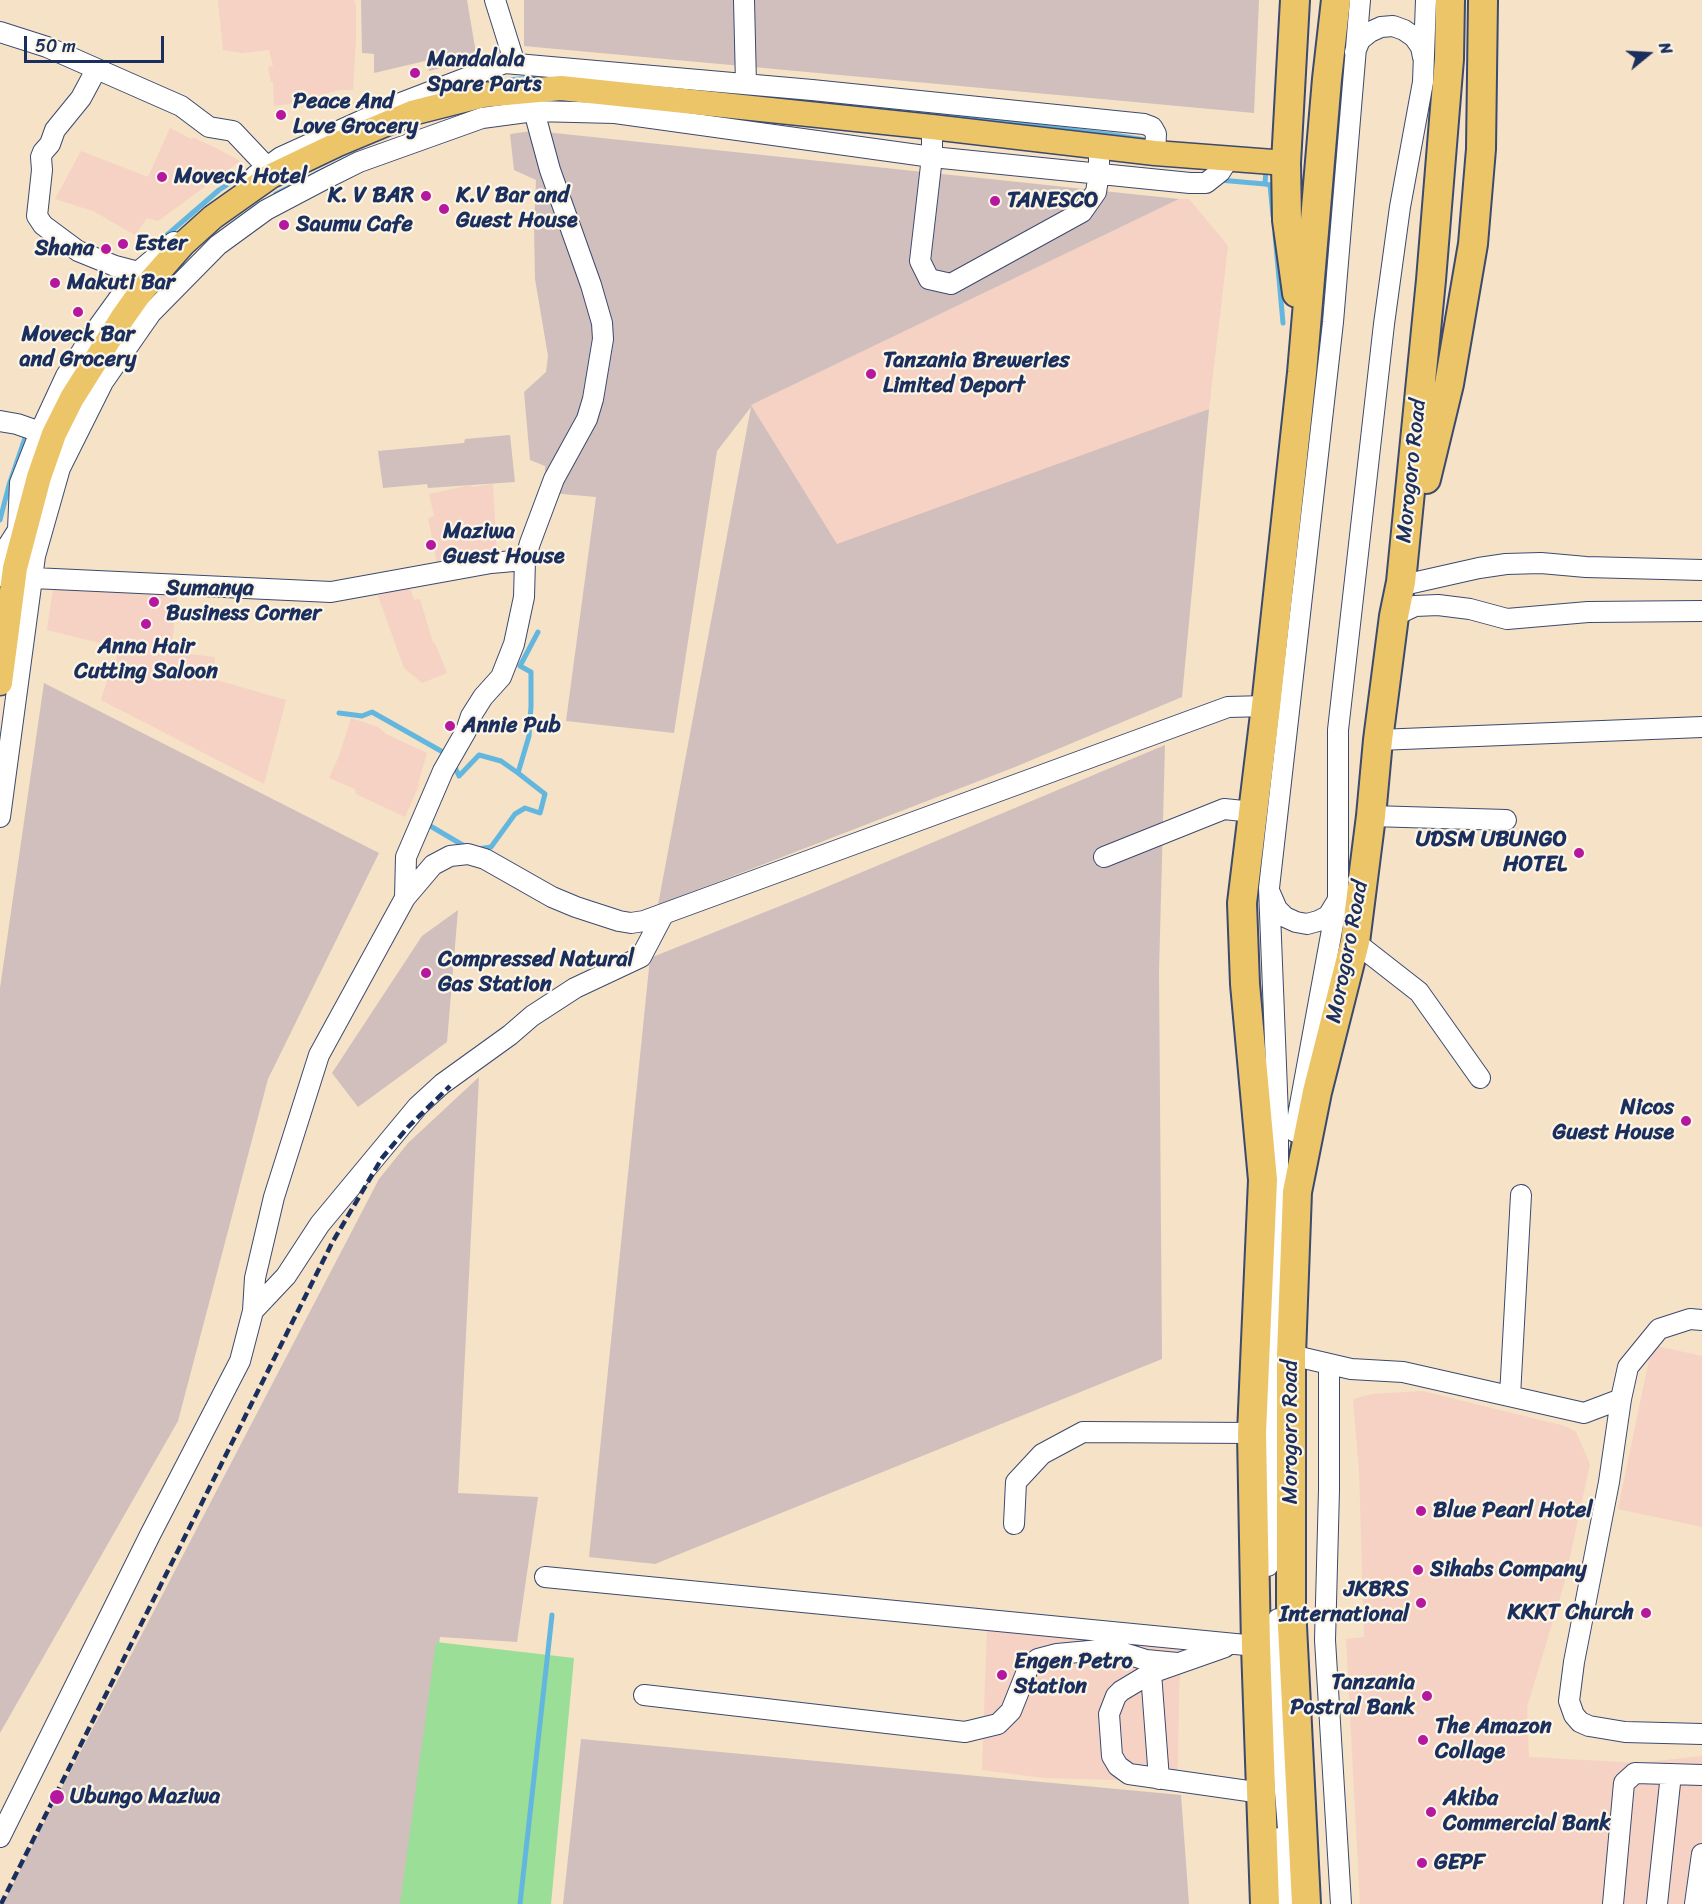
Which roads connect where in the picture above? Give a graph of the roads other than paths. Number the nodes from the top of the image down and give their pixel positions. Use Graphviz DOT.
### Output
graph roads {
  1 [pos="495,0"];
  2 [pos="744,0"];
  3 [pos="1295,0"];
  4 [pos="1336,0"];
  5 [pos="1360,0"];
  6 [pos="1426,0"];
  7 [pos="1450,0"];
  8 [pos="1483,0"];
  9 [pos="0,32"];
  10 [pos="1355,52"];
  11 [pos="515,64"];
  12 [pos="96,70"];
  13 [pos="1424,71"];
  14 [pos="746,84"];
  15 [pos="534,111"];
  16 [pos="932,127"];
  17 [pos="1099,147"];
  18 [pos="1155,153"];
  19 [pos="932,157"];
  20 [pos="1228,158"];
  21 [pos="1286,163"];
  22 [pos="269,171"];
  23 [pos="1099,173"];
  24 [pos="138,272"];
  25 [pos="1302,373"];
  26 [pos="0,421"];
  27 [pos="47,433"];
  28 [pos="525,560"];
  29 [pos="1702,570"];
  30 [pos="0,576"];
  31 [pos="33,578"];
  32 [pos="1400,584"];
  33 [pos="1702,611"];
  34 [pos="1394,616"];
  35 [pos="0,683"];
  36 [pos="1266,706"];
  37 [pos="1702,727"];
  38 [pos="1378,740"];
  39 [pos="1253,812"];
  40 [pos="1371,816"];
  41 [pos="0,817"];
  42 [pos="1506,820"];
  43 [pos="1104,858"];
  44 [pos="1269,888"];
  45 [pos="1338,897"];
  46 [pos="405,898"];
  47 [pos="663,915"];
  48 [pos="1355,942"];
  49 [pos="1480,1078"];
  50 [pos="1521,1195"];
  51 [pos="253,1311"];
  52 [pos="1702,1320"];
  53 [pos="1291,1355"];
  54 [pos="1329,1365"];
  55 [pos="1510,1396"];
  56 [pos="1621,1399"];
  57 [pos="1252,1433"];
  58 [pos="1014,1524"];
  59 [pos="545,1577"];
  60 [pos="1244,1645"];
  61 [pos="1177,1663"];
  62 [pos="1151,1673"];
  63 [pos="644,1695"];
  64 [pos="1702,1734"];
  65 [pos="1671,1774"];
  66 [pos="1702,1775"];
  67 [pos="1159,1779"];
  68 [pos="1262,1793"];
  69 [pos="0,1837"];
  70 [pos="1702,1854"];
  71 [pos="1265,1904"];
  72 [pos="1283,1904"];
  73 [pos="1294,1904"];
  74 [pos="1306,1904"];
  75 [pos="1341,1904"];
  76 [pos="1613,1904"];
  77 [pos="1657,1904"];
  78 [pos="1695,1904"];
  1 -- 11 [label="street"];
  2 -- 14 [label="street"];
  3 -- 21 [label="highway"];
  4 -- 25 [label="highway, Morogoro Road"];
  5 -- 10 [label="street, Morogoro Road"];
  6 -- 13 [label="street, Morogoro Road"];
  7 -- 32 [label="highway, Morogoro Road"];
  8 -- 32 [label="highway"];
  9 -- 12 [label="street"];
  10 -- 13 [label="street"];
  10 -- 44 [label="street, Morogoro Road"];
  11 -- 14 [label="street"];
  11 -- 22 [label="street"];
  12 -- 22 [label="street"];
  12 -- 24 [label="street"];
  13 -- 45 [label="street, Morogoro Road"];
  14 -- 18 [label="street"];
  15 -- 19 [label="street"];
  15 -- 28 [label="street"];
  15 -- 31 [label="street"];
  16 -- 17 [label="main road"];
  16 -- 19 [label="street"];
  16 -- 22 [label="main road"];
  17 -- 18 [label="main road"];
  17 -- 23 [label="street"];
  18 -- 20 [label="main road"];
  19 -- 23 [label="street"];
  19 -- 23 [label="street"];
  20 -- 21 [label="main road"];
  20 -- 23 [label="street"];
  21 -- 25 [label="highway"];
  22 -- 24 [label="street"];
  22 -- 27 [label="main road"];
  24 -- 27 [label="street"];
  25 -- 36 [label="highway, Morogoro Road"];
  26 -- 27 [label="street"];
  27 -- 30 [label="street"];
  27 -- 35 [label="main road"];
  28 -- 31 [label="street"];
  28 -- 46 [label="street"];
  29 -- 32 [label="street"];
  31 -- 41 [label="street"];
  32 -- 34 [label="highway, Morogoro Road"];
  33 -- 34 [label="street"];
  34 -- 38 [label="highway, Morogoro Road"];
  36 -- 39 [label="highway, Morogoro Road"];
  36 -- 47 [label="street"];
  37 -- 38 [label="street"];
  38 -- 40 [label="highway, Morogoro Road"];
  39 -- 43 [label="street"];
  39 -- 57 [label="highway, Morogoro Road"];
  40 -- 42 [label="street"];
  40 -- 48 [label="highway, Morogoro Road"];
  44 -- 45 [label="street"];
  44 -- 72 [label="street, Morogoro Road"];
  45 -- 73 [label="street, Morogoro Road"];
  46 -- 47 [label="street"];
  46 -- 51 [label="street"];
  47 -- 51 [label="street"];
  48 -- 49 [label="street"];
  48 -- 53 [label="highway, Morogoro Road"];
  50 -- 55 [label="street"];
  51 -- 69 [label="street"];
  52 -- 56 [label="street"];
  53 -- 54 [label="street"];
  53 -- 74 [label="highway, Morogoro Road"];
  54 -- 55 [label="street"];
  54 -- 75 [label="street"];
  55 -- 56 [label="street"];
  56 -- 64 [label="street"];
  57 -- 58 [label="street"];
  57 -- 60 [label="highway, Morogoro Road"];
  59 -- 60 [label="street"];
  60 -- 61 [label="street"];
  60 -- 68 [label="highway, Morogoro Road"];
  61 -- 62 [label="street"];
  61 -- 63 [label="street"];
  62 -- 67 [label="street"];
  62 -- 67 [label="street"];
  65 -- 66 [label="street"];
  65 -- 76 [label="street"];
  65 -- 77 [label="street"];
  67 -- 68 [label="street"];
  68 -- 71 [label="highway, Morogoro Road"];
  70 -- 78 [label="street"];
}
